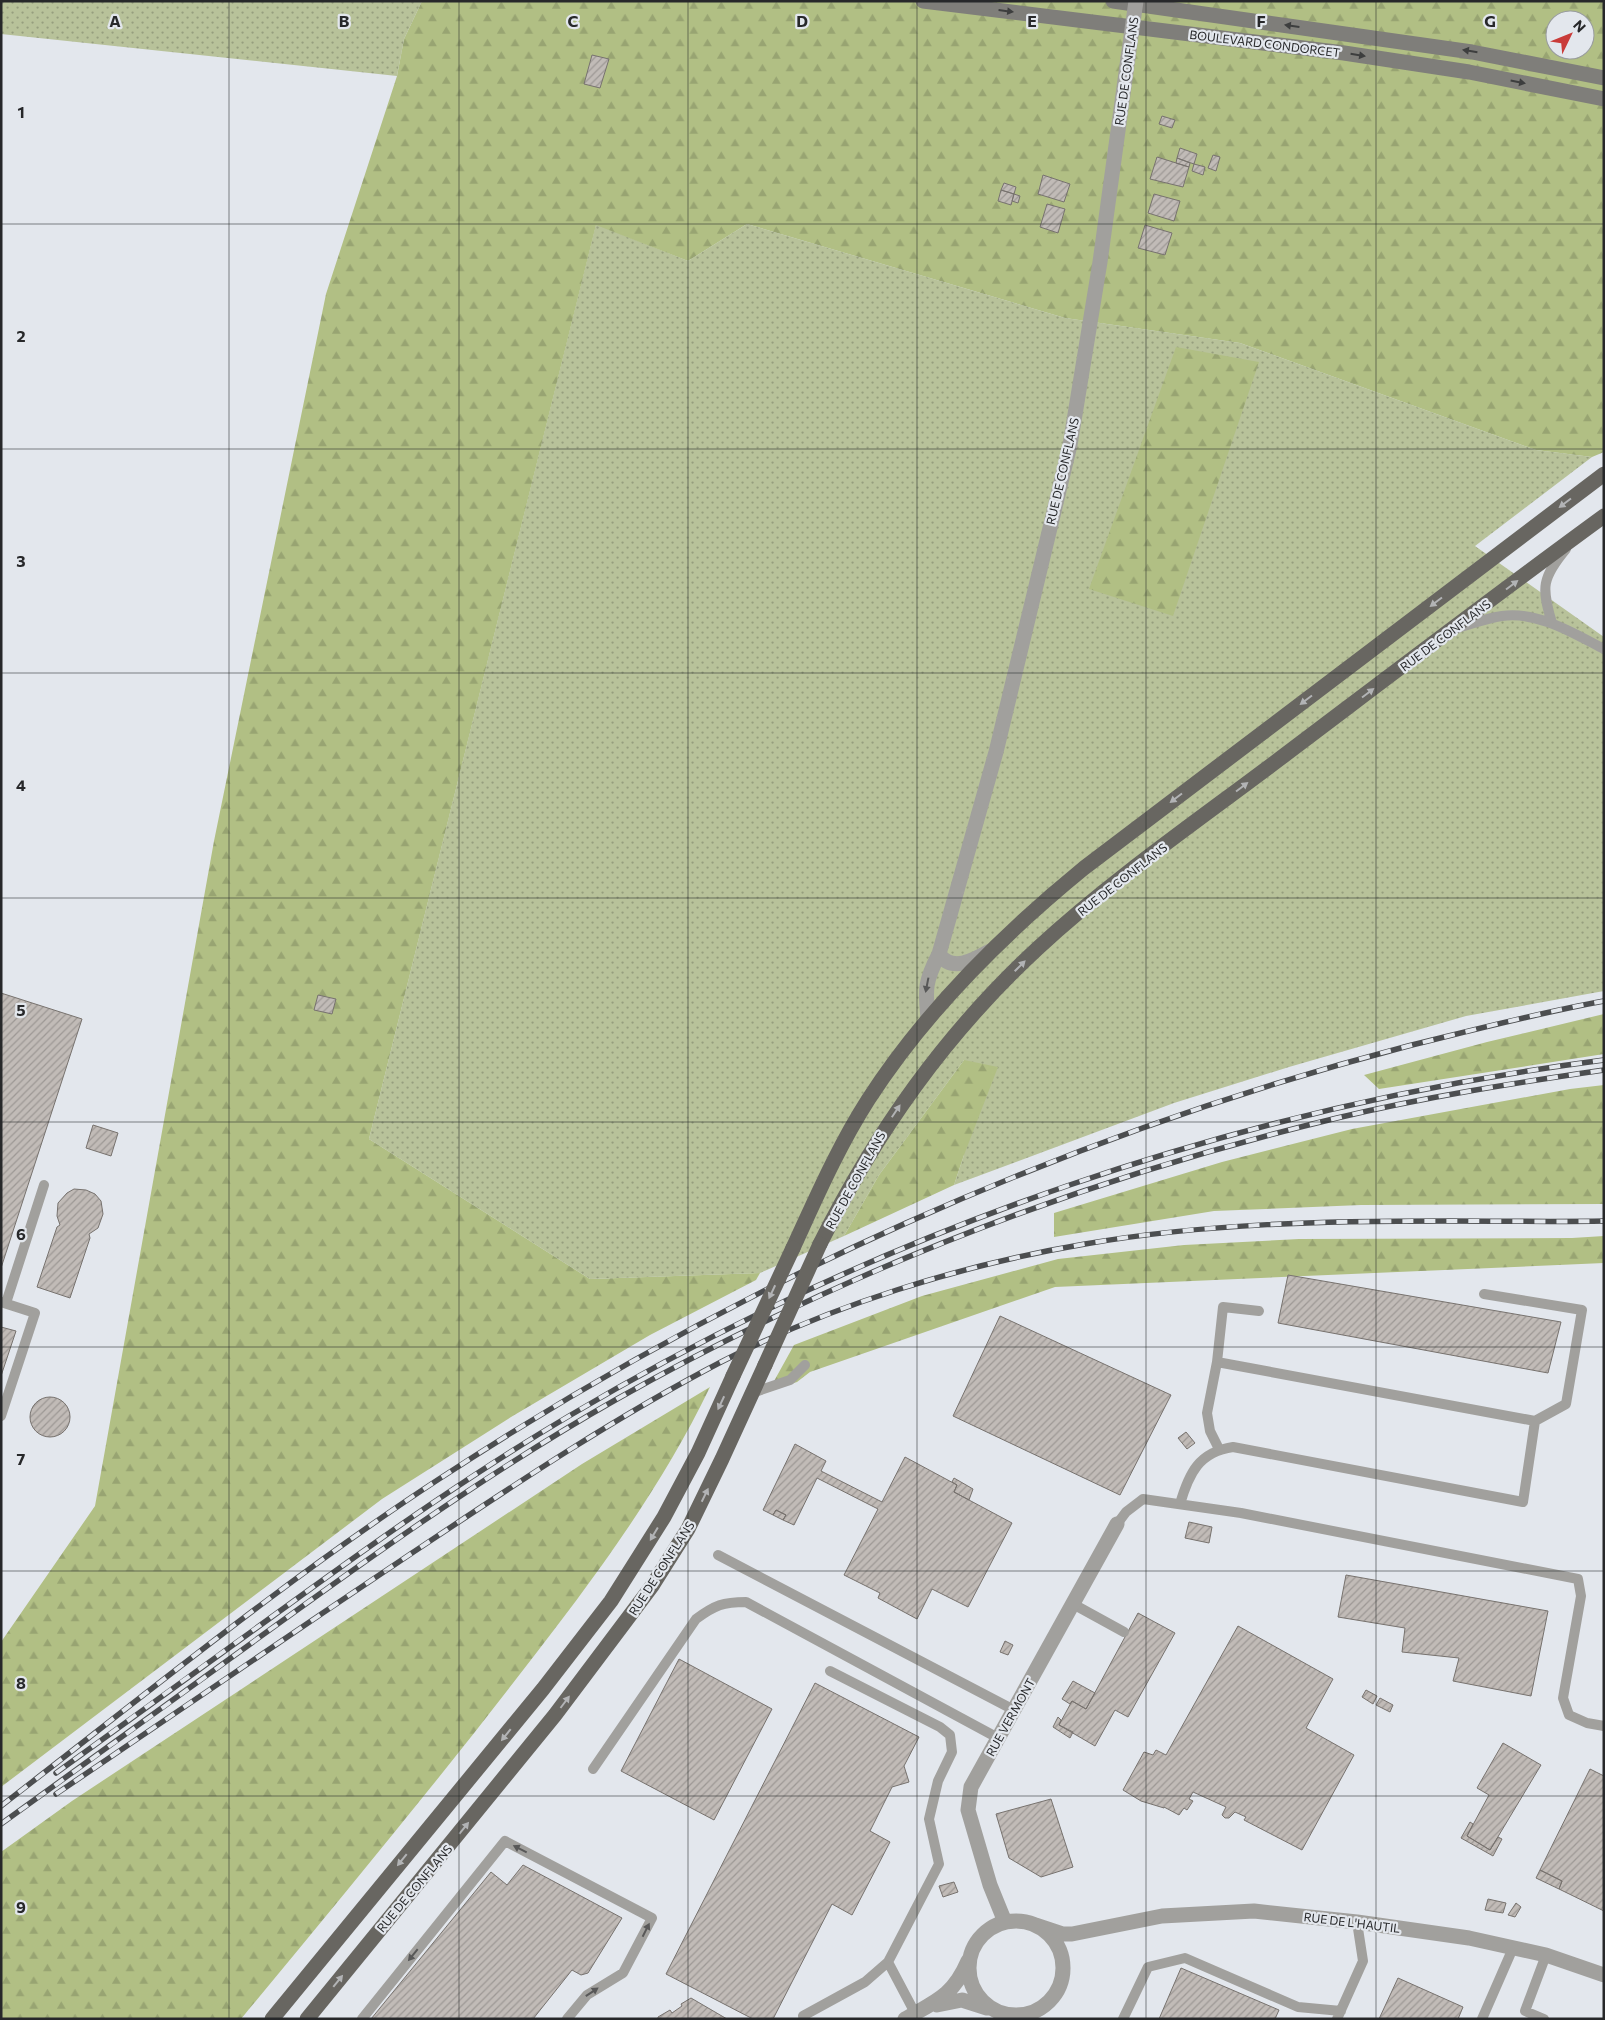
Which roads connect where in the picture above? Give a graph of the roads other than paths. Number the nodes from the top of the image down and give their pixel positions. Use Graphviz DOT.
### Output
graph roads {
  1 [pos="923,1"];
  2 [pos="1113,1"];
  3 [pos="1136,1"];
  4 [pos="1604,78"];
  5 [pos="1604,99"];
  6 [pos="1604,474"];
  7 [pos="1604,516"];
  8 [pos="1580,533"];
  9 [pos="1552,623"];
  10 [pos="1452,630"];
  11 [pos="1604,649"];
  12 [pos="991,950"];
  13 [pos="939,954"];
  14 [pos="928,1018"];
  15 [pos="44,1185"];
  16 [pos="1484,1294"];
  17 [pos="3,1303"];
  18 [pos="1259,1311"];
  19 [pos="1217,1362"];
  20 [pos="805,1365"];
  21 [pos="752,1393"];
  22 [pos="1,1416"];
  23 [pos="1536,1421"];
  24 [pos="1219,1449"];
  25 [pos="1180,1504"];
  26 [pos="1117,1524"];
  27 [pos="718,1555"];
  28 [pos="1073,1604"];
  29 [pos="1124,1632"];
  30 [pos="830,1671"];
  31 [pos="1014,1710"];
  32 [pos="1604,1726"];
  33 [pos="998,1738"];
  34 [pos="593,1768"];
  35 [pos="1005,1922"];
  36 [pos="1357,1922"];
  37 [pos="1036,1925"];
  38 [pos="1096,1931"];
  39 [pos="1513,1948"];
  40 [pos="972,1951"];
  41 [pos="1546,1955"];
  42 [pos="888,1962"];
  43 [pos="1063,1966"];
  44 [pos="1604,1975"];
  45 [pos="1000,2013"];
  46 [pos="1339,2015"];
  47 [pos="803,2016"];
  48 [pos="910,2016"];
  49 [pos="1034,2016"];
  50 [pos="272,2019"];
  51 [pos="307,2019"];
  52 [pos="362,2019"];
  53 [pos="567,2019"];
  54 [pos="1123,2019"];
  55 [pos="1482,2019"];
  56 [pos="1544,2019"];
  1 -- 5 [label="main road, BOULEVARD CONDORCET, one-way"];
  4 -- 2 [label="main road, BOULEVARD CONDORCET, one-way"];
  3 -- 13 [label="street, RUE DE CONFLANS, bridge"];
  6 -- 12 [label="main road, RUE DE CONFLANS, one-way"];
  7 -- 8 [label="main road, RUE DE CONFLANS"];
  8 -- 9 [label="lane"];
  10 -- 8 [label="main road, RUE DE CONFLANS, one-way"];
  9 -- 10 [label="lane"];
  9 -- 11 [label="lane"];
  21 -- 10 [label="main road, RUE DE CONFLANS, one-way, bridge"];
  12 -- 13 [label="street"];
  12 -- 14 [label="main road, RUE DE CONFLANS"];
  13 -- 14 [label="street, RUE DE CONFLANS, one-way"];
  14 -- 50 [label="main road, RUE DE CONFLANS, one-way, bridge"];
  15 -- 17 [label="lane"];
  16 -- 23 [label="lane"];
  17 -- 22 [label="lane"];
  18 -- 19 [label="lane"];
  19 -- 23 [label="lane"];
  19 -- 24 [label="lane"];
  20 -- 21 [label="lane"];
  51 -- 21 [label="main road, RUE DE CONFLANS, one-way"];
  23 -- 24 [label="lane"];
  24 -- 25 [label="lane"];
  25 -- 26 [label="lane"];
  25 -- 32 [label="lane"];
  26 -- 28 [label="street, RUE VERMONT"];
  27 -- 31 [label="lane"];
  28 -- 29 [label="lane"];
  28 -- 31 [label="street, RUE VERMONT"];
  30 -- 42 [label="lane"];
  31 -- 33 [label="street, RUE VERMONT"];
  33 -- 34 [label="lane"];
  33 -- 35 [label="street, RUE VERMONT"];
  35 -- 37 [label="street"];
  35 -- 40 [label="street"];
  36 -- 38 [label="street, RUE DE L'HAUTIL"];
  36 -- 39 [label="street, RUE DE L'HAUTIL"];
  36 -- 46 [label="lane"];
  37 -- 38 [label="street, RUE DE L'HAUTIL"];
  37 -- 43 [label="street"];
  38 -- 43 [label="street, RUE DE L'HAUTIL"];
  39 -- 41 [label="street, RUE DE L'HAUTIL"];
  39 -- 55 [label="lane"];
  40 -- 45 [label="street"];
  40 -- 48 [label="street"];
  41 -- 44 [label="street, RUE DE L'HAUTIL"];
  41 -- 56 [label="lane"];
  42 -- 47 [label="lane"];
  42 -- 48 [label="lane"];
  43 -- 49 [label="street"];
  45 -- 48 [label="street"];
  45 -- 49 [label="street"];
  46 -- 54 [label="lane"];
  53 -- 52 [label="lane, one-way"];
}
